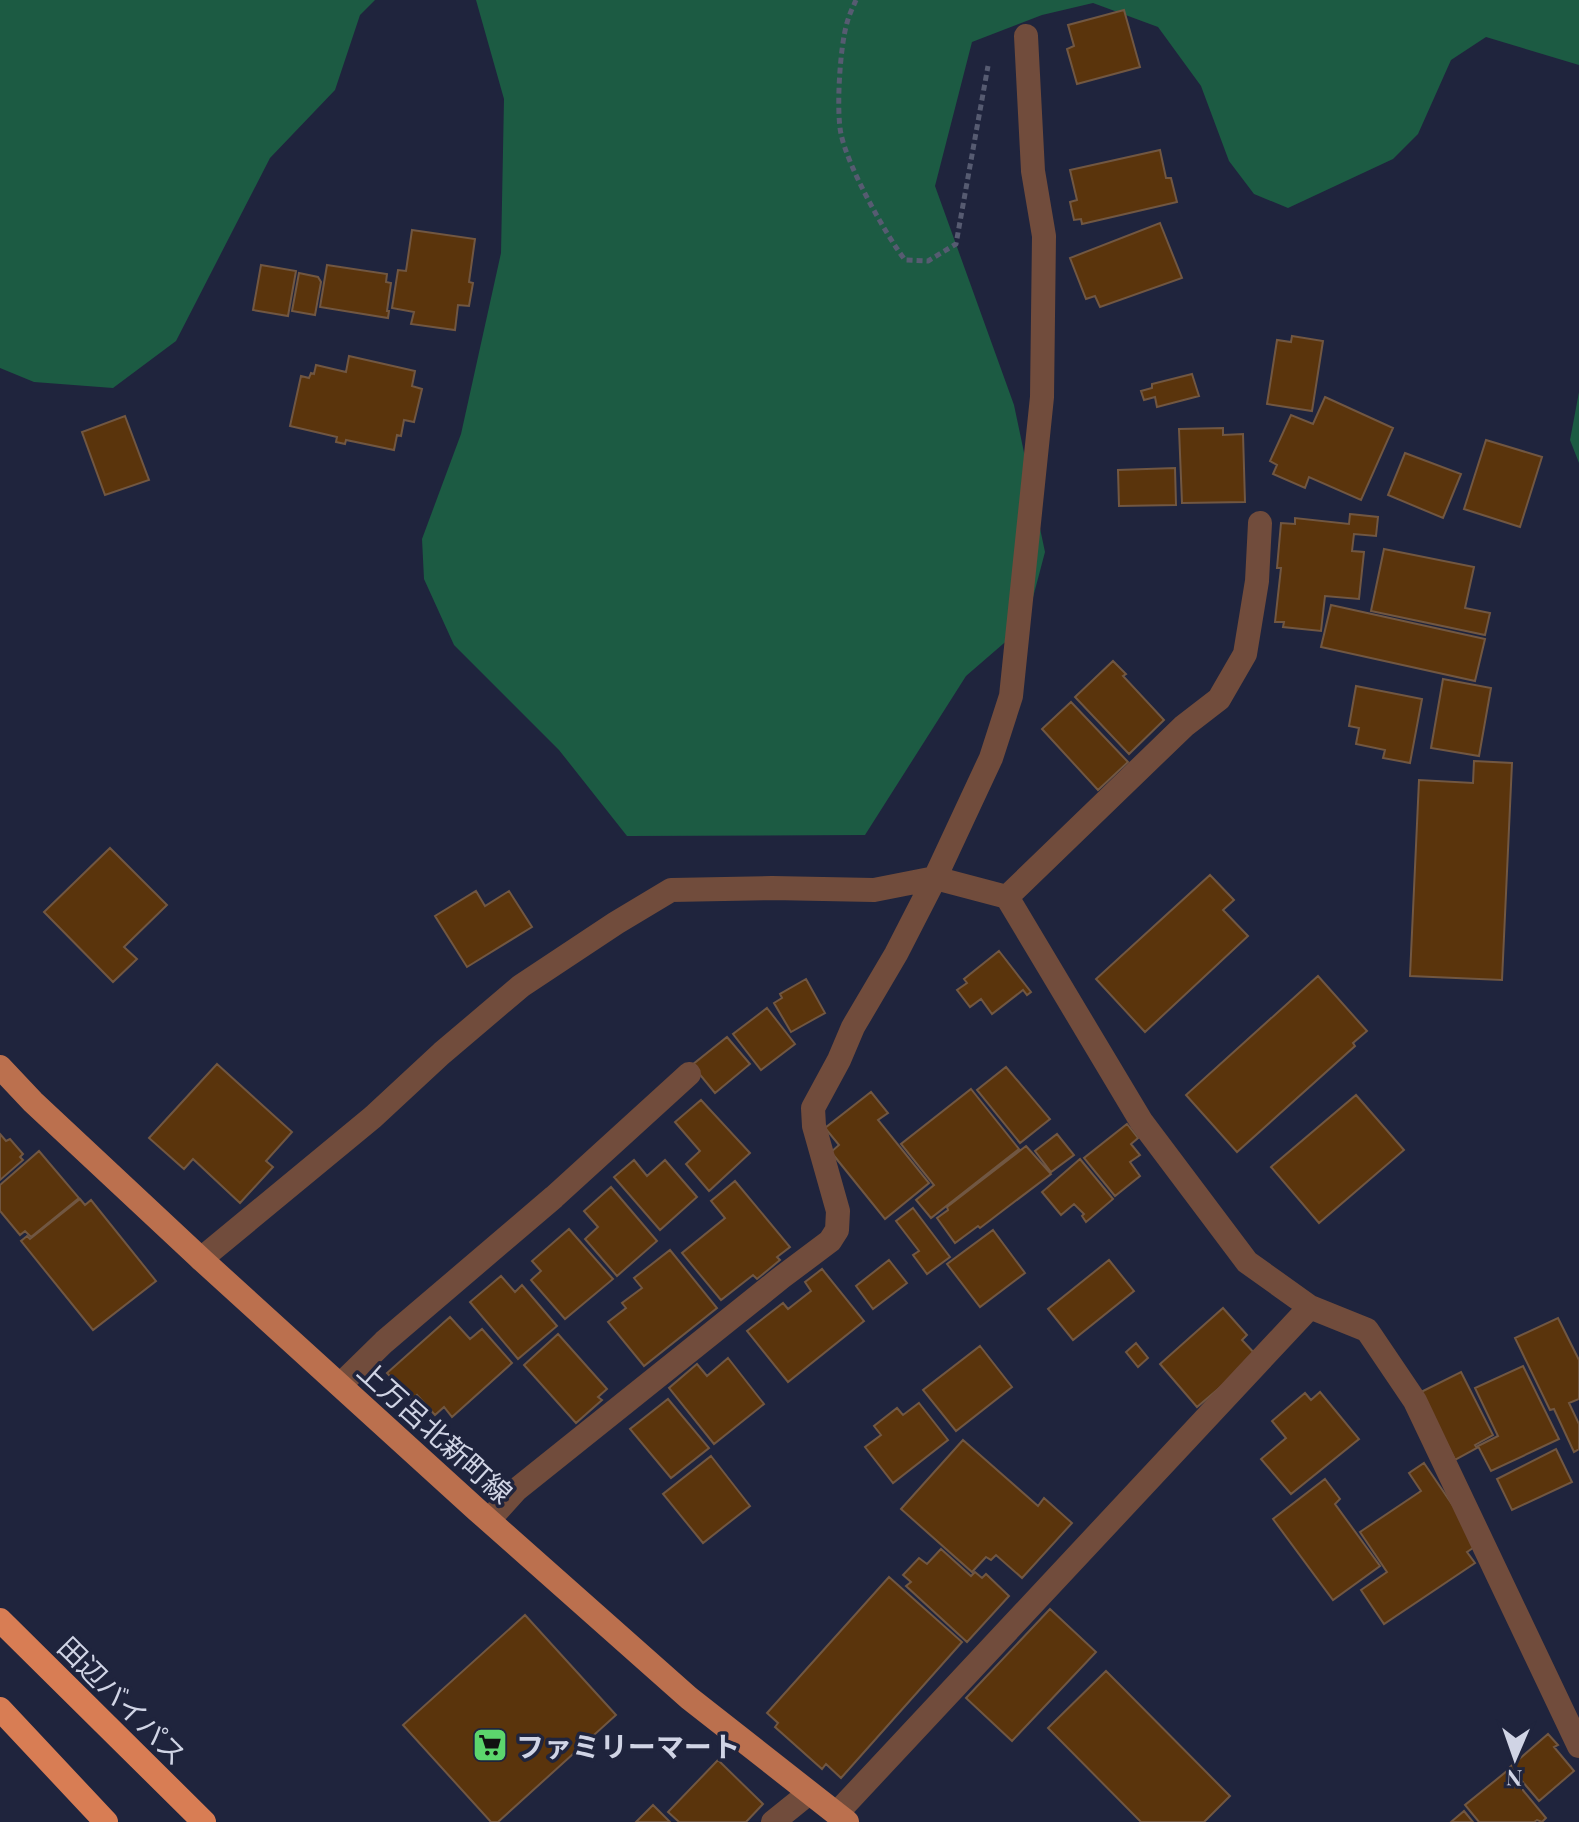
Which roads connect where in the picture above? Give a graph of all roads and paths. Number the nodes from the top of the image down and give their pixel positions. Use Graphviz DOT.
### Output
graph roads {
  1 [pos="856,0"];
  2 [pos="1026,36"];
  3 [pos="1260,523"];
  4 [pos="935,878"];
  5 [pos="1007,897"];
  6 [pos="0,1067"];
  7 [pos="689,1074"];
  8 [pos="201,1259"];
  9 [pos="1310,1307"];
  10 [pos="340,1385"];
  11 [pos="489,1520"];
  12 [pos="0,1620"];
  13 [pos="0,1709"];
  14 [pos="1579,1746"];
  15 [pos="809,1793"];
  16 [pos="842,1818"];
  17 [pos="106,1822"];
  18 [pos="204,1822"];
  19 [pos="773,1822"];
  1 -- 2 [label="path"];
  2 -- 4 [label="street"];
  3 -- 5 [label="street"];
  4 -- 5 [label="street"];
  4 -- 8 [label="street"];
  4 -- 11 [label="street"];
  5 -- 9 [label="street"];
  6 -- 8 [label="main road, 上万呂北新町線"];
  7 -- 10 [label="street"];
  8 -- 10 [label="main road, 上万呂北新町線"];
  9 -- 14 [label="street"];
  9 -- 16 [label="street"];
  10 -- 11 [label="main road, 上万呂北新町線"];
  11 -- 15 [label="main road, 上万呂北新町線"];
  12 -- 18 [label="highway, 田辺バイパス"];
  13 -- 17 [label="highway"];
  15 -- 16 [label="main road, 上万呂北新町線"];
  15 -- 19 [label="street"];
}
